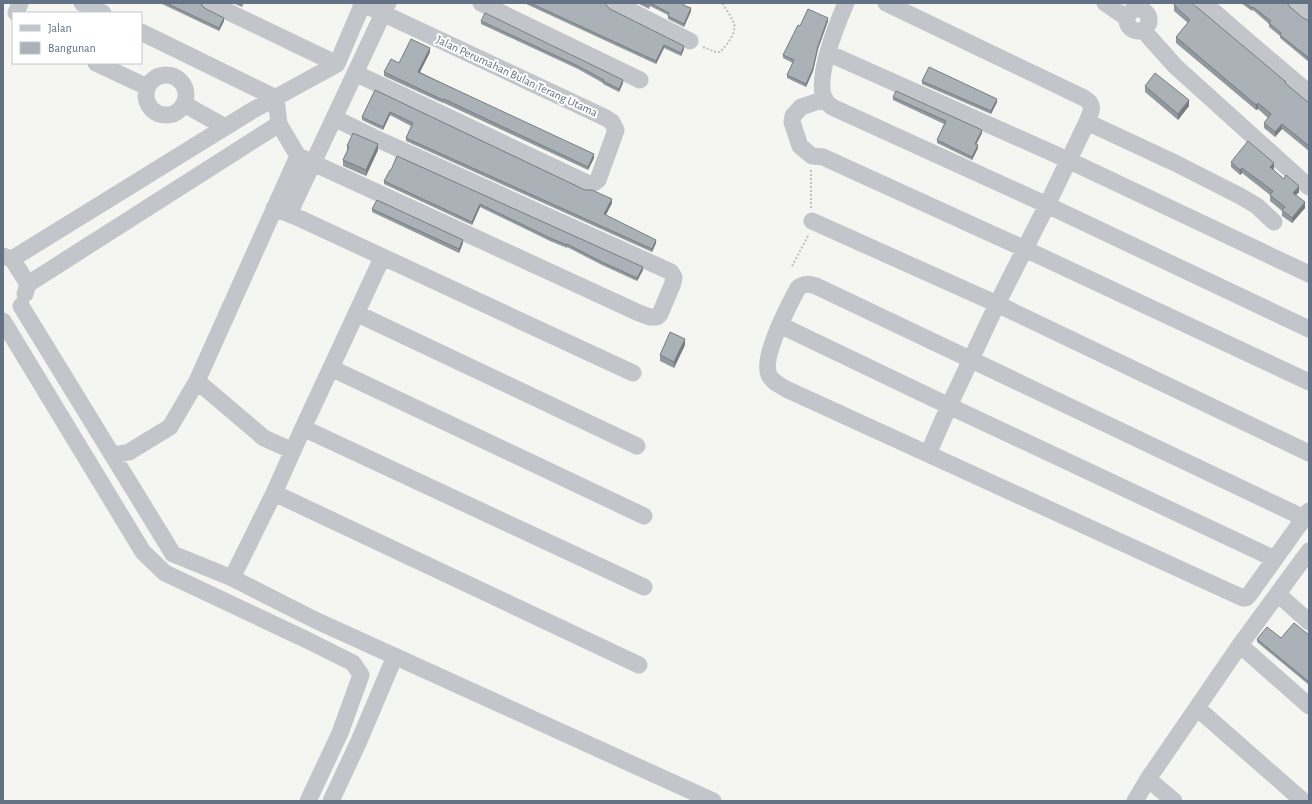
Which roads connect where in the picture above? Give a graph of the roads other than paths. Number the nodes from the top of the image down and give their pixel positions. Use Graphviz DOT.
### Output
graph roads {
  1 [pos="82,3"];
  2 [pos="210,3"];
  3 [pos="362,3"];
  4 [pos="481,3"];
  5 [pos="614,3"];
  6 [pos="846,3"];
  7 [pos="886,3"];
  8 [pos="1105,3"];
  9 [pos="1204,3"];
  10 [pos="1296,3"];
  11 [pos="1148,7"];
  12 [pos="386,8"];
  13 [pos="100,12"];
  14 [pos="1309,14"];
  15 [pos="1127,18"];
  16 [pos="1143,30"];
  17 [pos="142,32"];
  18 [pos="690,41"];
  19 [pos="828,53"];
  20 [pos="98,64"];
  21 [pos="337,64"];
  22 [pos="355,73"];
  23 [pos="640,80"];
  24 [pos="147,87"];
  25 [pos="1309,93"];
  26 [pos="276,98"];
  27 [pos="825,99"];
  28 [pos="184,104"];
  29 [pos="334,118"];
  30 [pos="1087,122"];
  31 [pos="279,124"];
  32 [pos="225,127"];
  33 [pos="298,156"];
  34 [pos="1068,160"];
  35 [pos="313,162"];
  36 [pos="1309,187"];
  37 [pos="1047,205"];
  38 [pos="281,211"];
  39 [pos="812,221"];
  40 [pos="1274,222"];
  41 [pos="1025,249"];
  42 [pos="8,257"];
  43 [pos="382,258"];
  44 [pos="1309,274"];
  45 [pos="28,284"];
  46 [pos="997,304"];
  47 [pos="21,306"];
  48 [pos="358,314"];
  49 [pos="3,316"];
  50 [pos="3,321"];
  51 [pos="780,325"];
  52 [pos="1309,329"];
  53 [pos="970,360"];
  54 [pos="331,368"];
  55 [pos="633,373"];
  56 [pos="197,381"];
  57 [pos="1309,382"];
  58 [pos="949,406"];
  59 [pos="303,428"];
  60 [pos="638,446"];
  61 [pos="293,451"];
  62 [pos="1309,453"];
  63 [pos="928,454"];
  64 [pos="113,455"];
  65 [pos="274,493"];
  66 [pos="1306,515"];
  67 [pos="644,516"];
  68 [pos="1309,551"];
  69 [pos="173,554"];
  70 [pos="1275,559"];
  71 [pos="165,573"];
  72 [pos="232,578"];
  73 [pos="644,587"];
  74 [pos="1278,594"];
  75 [pos="315,620"];
  76 [pos="1309,622"];
  77 [pos="307,640"];
  78 [pos="1240,645"];
  79 [pos="395,656"];
  80 [pos="639,666"];
  81 [pos="1309,706"];
  82 [pos="1197,708"];
  83 [pos="340,733"];
  84 [pos="359,741"];
  85 [pos="1148,779"];
  86 [pos="308,801"];
  87 [pos="331,801"];
  88 [pos="713,801"];
  89 [pos="1135,801"];
  90 [pos="1174,801"];
  91 [pos="1303,801"];
  1 -- 13 [label="street"];
  2 -- 21 [label="street"];
  3 -- 12 [label="street, Jalan Perumahan Bulan Terang Utama"];
  3 -- 21 [label="street"];
  4 -- 23 [label="street"];
  5 -- 18 [label="street"];
  6 -- 19 [label="street"];
  7 -- 30 [label="street"];
  8 -- 15 [label="street"];
  9 -- 25 [label="street"];
  10 -- 14 [label="street"];
  11 -- 15 [label="street"];
  11 -- 16 [label="street"];
  12 -- 22 [label="street"];
  12 -- 22 [label="street, Jalan Perumahan Bulan Terang Utama"];
  15 -- 16 [label="street"];
  16 -- 36 [label="street"];
  17 -- 26 [label="street"];
  19 -- 27 [label="street"];
  19 -- 34 [label="street"];
  20 -- 24 [label="street"];
  21 -- 26 [label="street"];
  22 -- 29 [label="street"];
  24 -- 28 [label="street"];
  24 -- 28 [label="street"];
  26 -- 31 [label="street"];
  26 -- 32 [label="street"];
  27 -- 37 [label="street"];
  27 -- 41 [label="street"];
  28 -- 32 [label="street"];
  29 -- 35 [label="street"];
  29 -- 35 [label="street"];
  30 -- 34 [label="street"];
  30 -- 40 [label="street"];
  31 -- 33 [label="street"];
  31 -- 45 [label="street"];
  32 -- 42 [label="street"];
  33 -- 35 [label="street"];
  33 -- 38 [label="street"];
  34 -- 37 [label="street"];
  34 -- 44 [label="street"];
  35 -- 38 [label="street"];
  37 -- 41 [label="street"];
  37 -- 52 [label="street"];
  38 -- 43 [label="street"];
  38 -- 56 [label="street"];
  39 -- 46 [label="street"];
  41 -- 46 [label="street"];
  41 -- 57 [label="street"];
  42 -- 45 [label="street"];
  43 -- 48 [label="street"];
  43 -- 55 [label="street"];
  45 -- 47 [label="street"];
  46 -- 53 [label="street"];
  46 -- 62 [label="street"];
  47 -- 49 [label="street"];
  47 -- 64 [label="street"];
  48 -- 54 [label="street"];
  48 -- 60 [label="street"];
  50 -- 71 [label="street"];
  51 -- 53 [label="street"];
  51 -- 58 [label="street"];
  51 -- 63 [label="street"];
  53 -- 58 [label="street"];
  53 -- 66 [label="street"];
  54 -- 59 [label="street"];
  54 -- 67 [label="street"];
  56 -- 61 [label="street"];
  56 -- 64 [label="street"];
  58 -- 63 [label="street"];
  58 -- 70 [label="street"];
  59 -- 61 [label="street"];
  59 -- 73 [label="street"];
  61 -- 65 [label="street"];
  63 -- 70 [label="street"];
  64 -- 69 [label="street"];
  65 -- 72 [label="street"];
  65 -- 80 [label="street"];
  66 -- 70 [label="street"];
  68 -- 74 [label="street"];
  69 -- 71 [label="street"];
  69 -- 72 [label="street"];
  71 -- 77 [label="street"];
  72 -- 75 [label="street"];
  74 -- 76 [label="street"];
  74 -- 78 [label="street"];
  75 -- 77 [label="street"];
  75 -- 79 [label="street"];
  77 -- 83 [label="street"];
  78 -- 81 [label="street"];
  78 -- 82 [label="street"];
  79 -- 84 [label="street"];
  79 -- 88 [label="street"];
  82 -- 85 [label="street"];
  82 -- 91 [label="street"];
  83 -- 84 [label="street"];
  83 -- 86 [label="street"];
  84 -- 87 [label="street"];
  85 -- 89 [label="street"];
  85 -- 90 [label="street"];
}
